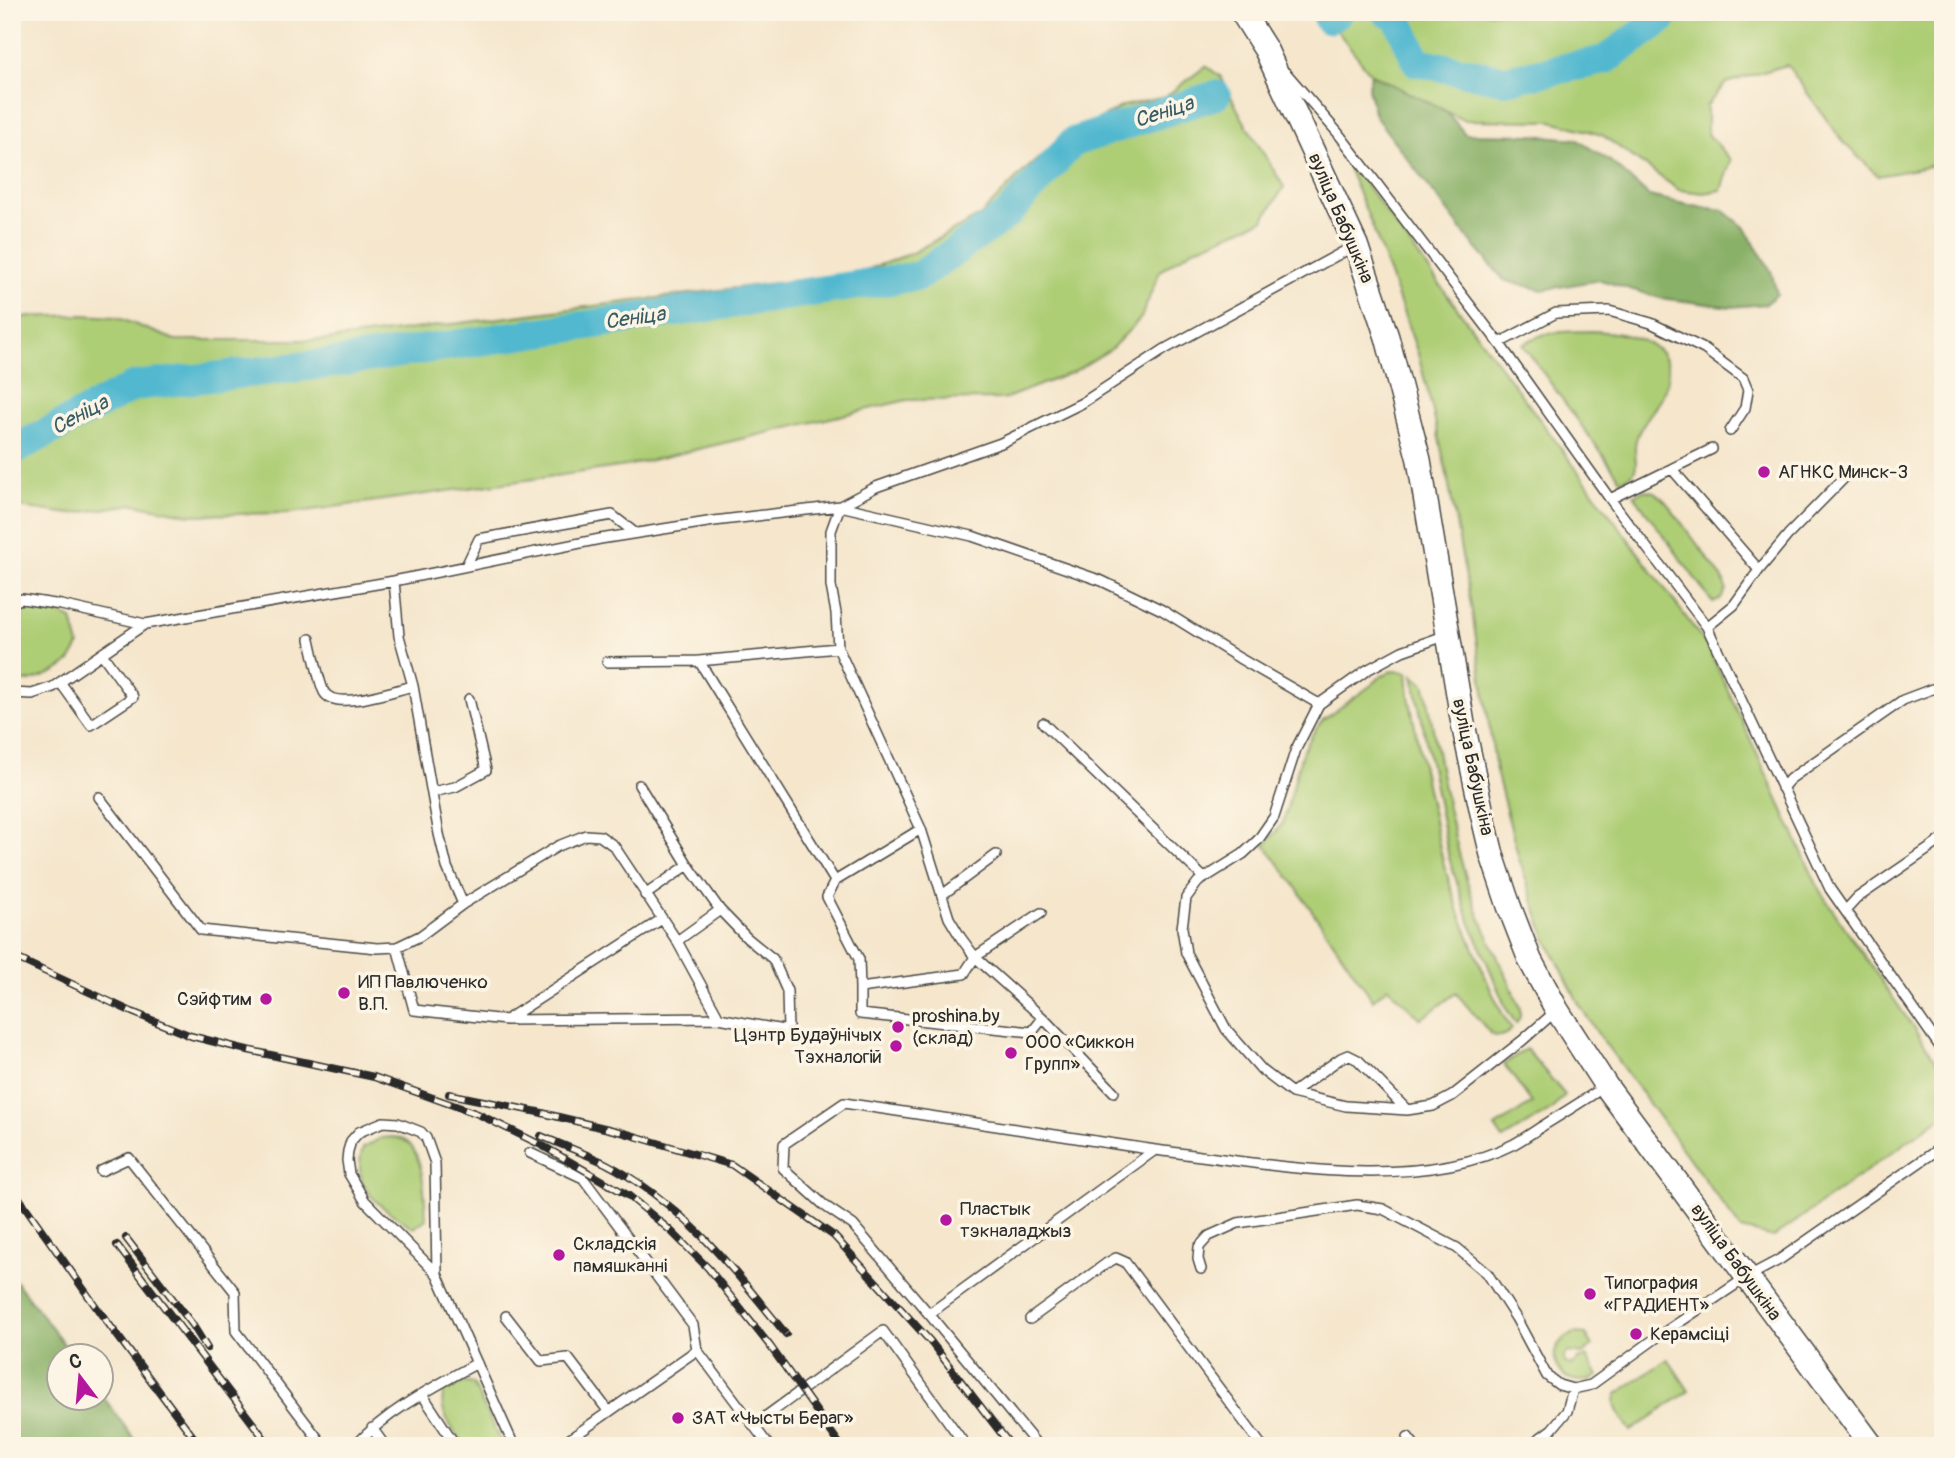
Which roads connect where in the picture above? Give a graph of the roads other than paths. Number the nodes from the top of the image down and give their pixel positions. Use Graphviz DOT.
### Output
graph roads {
  1 [pos="1242,12"];
  2 [pos="1266,50"];
  3 [pos="1356,245"];
  4 [pos="1499,343"];
  5 [pos="1730,431"];
  6 [pos="1712,449"];
  7 [pos="1672,469"];
  8 [pos="1848,474"];
  9 [pos="1610,499"];
  10 [pos="840,506"];
  11 [pos="635,533"];
  12 [pos="466,566"];
  13 [pos="1759,570"];
  14 [pos="394,581"];
  15 [pos="12,602"];
  16 [pos="145,624"];
  17 [pos="1707,627"];
  18 [pos="1448,635"];
  19 [pos="310,639"];
  20 [pos="838,648"];
  21 [pos="102,654"];
  22 [pos="699,661"];
  23 [pos="607,662"];
  24 [pos="60,682"];
  25 [pos="412,686"];
  26 [pos="1943,689"];
  27 [pos="12,693"];
  28 [pos="469,699"];
  29 [pos="1319,704"];
  30 [pos="1043,723"];
  31 [pos="639,785"];
  32 [pos="1782,788"];
  33 [pos="432,792"];
  34 [pos="99,797"];
  35 [pos="921,830"];
  36 [pos="1943,839"];
  37 [pos="996,855"];
  38 [pos="688,865"];
  39 [pos="1204,878"];
  40 [pos="835,881"];
  41 [pos="645,895"];
  42 [pos="942,895"];
  43 [pos="463,904"];
  44 [pos="1846,909"];
  45 [pos="720,910"];
  46 [pos="1041,913"];
  47 [pos="662,919"];
  48 [pos="677,941"];
  49 [pos="397,947"];
  50 [pos="975,957"];
  51 [pos="860,988"];
  52 [pos="1557,1010"];
  53 [pos="719,1018"];
  54 [pos="1043,1018"];
  55 [pos="506,1020"];
  56 [pos="1943,1051"];
  57 [pos="1606,1086"];
  58 [pos="1114,1092"];
  59 [pos="1292,1093"];
  60 [pos="1407,1110"];
  61 [pos="1943,1146"];
  62 [pos="1155,1150"];
  63 [pos="530,1153"];
  64 [pos="101,1171"];
  65 [pos="1200,1269"];
  66 [pos="437,1274"];
  67 [pos="1747,1277"];
  68 [pos="929,1314"];
  69 [pos="506,1315"];
  70 [pos="1030,1320"];
  71 [pos="698,1350"];
  72 [pos="477,1363"];
  73 [pos="1573,1390"];
  74 [pos="422,1394"];
  75 [pos="609,1412"];
  76 [pos="754,1425"];
  77 [pos="372,1428"];
  78 [pos="1408,1437"];
  79 [pos="356,1445"];
  80 [pos="965,1445"];
  81 [pos="385,1446"];
  82 [pos="456,1446"];
  83 [pos="514,1446"];
  84 [pos="560,1446"];
  85 [pos="769,1446"];
  86 [pos="1038,1446"];
  87 [pos="1262,1446"];
  88 [pos="1415,1446"];
  89 [pos="1529,1446"];
  90 [pos="1872,1446"];
  1 -- 2 [label="street, вуліца Бабушкіна"];
  2 -- 3 [label="street, вуліца Бабушкіна"];
  2 -- 4 [label="lane"];
  3 -- 10 [label="lane"];
  3 -- 18 [label="street, вуліца Бабушкіна"];
  4 -- 5 [label="lane"];
  4 -- 9 [label="lane"];
  6 -- 7 [label="lane"];
  7 -- 9 [label="lane"];
  7 -- 13 [label="lane"];
  8 -- 13 [label="lane"];
  9 -- 17 [label="lane"];
  10 -- 11 [label="lane"];
  10 -- 20 [label="lane"];
  10 -- 29 [label="lane"];
  11 -- 12 [label="lane"];
  11 -- 12 [label="lane"];
  12 -- 14 [label="lane"];
  13 -- 17 [label="lane"];
  14 -- 16 [label="lane"];
  14 -- 25 [label="lane"];
  15 -- 16 [label="lane"];
  16 -- 21 [label="lane"];
  17 -- 32 [label="lane"];
  18 -- 29 [label="lane"];
  18 -- 52 [label="street, вуліца Бабушкіна"];
  19 -- 25 [label="lane"];
  20 -- 22 [label="lane"];
  20 -- 35 [label="lane"];
  21 -- 24 [label="lane"];
  21 -- 24 [label="lane"];
  22 -- 23 [label="lane"];
  22 -- 40 [label="lane"];
  24 -- 27 [label="lane"];
  25 -- 33 [label="lane"];
  26 -- 32 [label="lane"];
  28 -- 33 [label="lane"];
  29 -- 39 [label="lane"];
  30 -- 39 [label="lane"];
  31 -- 38 [label="lane"];
  32 -- 44 [label="lane"];
  33 -- 43 [label="lane"];
  34 -- 49 [label="lane"];
  35 -- 40 [label="lane"];
  35 -- 42 [label="lane"];
  36 -- 44 [label="lane"];
  37 -- 42 [label="lane"];
  38 -- 41 [label="lane"];
  38 -- 45 [label="lane"];
  39 -- 59 [label="lane"];
  40 -- 51 [label="lane"];
  41 -- 43 [label="lane"];
  41 -- 47 [label="lane"];
  42 -- 50 [label="lane"];
  43 -- 49 [label="lane"];
  44 -- 56 [label="lane"];
  45 -- 48 [label="lane"];
  45 -- 53 [label="lane"];
  46 -- 50 [label="lane"];
  47 -- 48 [label="lane"];
  47 -- 55 [label="lane"];
  48 -- 53 [label="lane"];
  49 -- 55 [label="lane"];
  50 -- 51 [label="lane"];
  50 -- 54 [label="lane"];
  51 -- 54 [label="lane"];
  52 -- 57 [label="street, вуліца Бабушкіна"];
  52 -- 60 [label="lane"];
  53 -- 55 [label="lane"];
  54 -- 58 [label="lane"];
  57 -- 62 [label="lane"];
  57 -- 67 [label="street, вуліца Бабушкіна"];
  59 -- 60 [label="lane"];
  59 -- 60 [label="lane"];
  61 -- 67 [label="lane"];
  62 -- 68 [label="lane"];
  62 -- 68 [label="lane"];
  63 -- 71 [label="lane"];
  64 -- 79 [label="lane"];
  65 -- 73 [label="lane"];
  66 -- 66 [label="lane"];
  66 -- 72 [label="lane"];
  67 -- 73 [label="lane"];
  67 -- 90 [label="street, вуліца Бабушкіна"];
  68 -- 86 [label="lane"];
  69 -- 75 [label="lane"];
  70 -- 87 [label="lane"];
  71 -- 75 [label="lane"];
  71 -- 76 [label="lane"];
  72 -- 74 [label="lane"];
  72 -- 83 [label="lane"];
  73 -- 89 [label="lane"];
  74 -- 77 [label="lane"];
  74 -- 82 [label="lane"];
  75 -- 84 [label="lane"];
  76 -- 80 [label="lane"];
  76 -- 85 [label="lane"];
  77 -- 79 [label="lane"];
  77 -- 81 [label="lane"];
  78 -- 88 [label="lane"];
}
